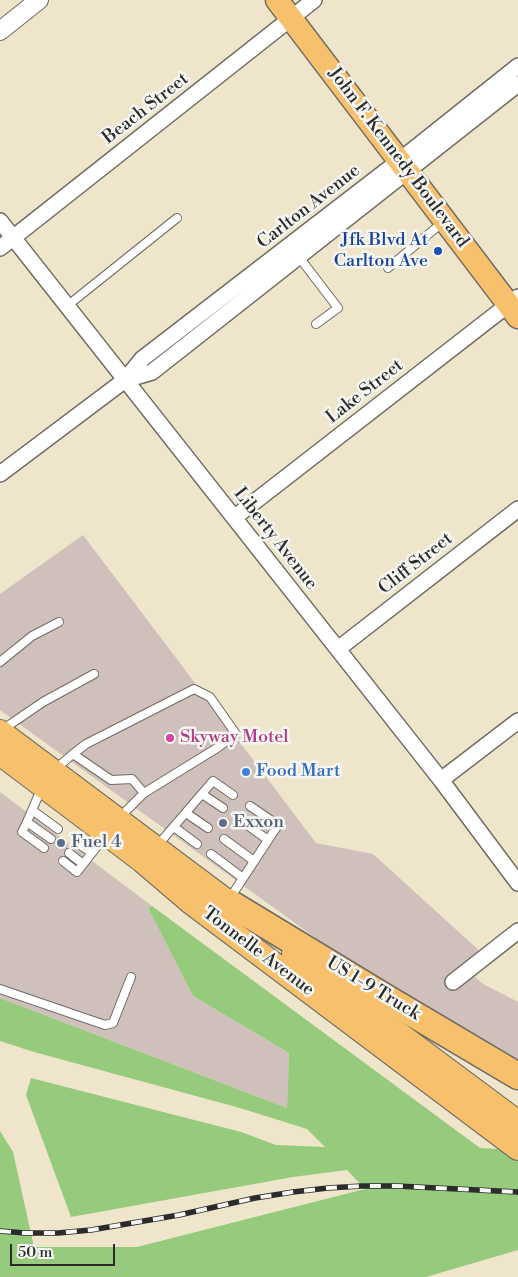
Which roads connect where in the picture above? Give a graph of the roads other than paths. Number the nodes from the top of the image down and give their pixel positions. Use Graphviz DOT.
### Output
graph roads {
  1 [pos="39,0"];
  2 [pos="277,0"];
  3 [pos="314,0"];
  4 [pos="291,18"];
  5 [pos="0,31"];
  6 [pos="517,75"];
  7 [pos="403,167"];
  8 [pos="177,218"];
  9 [pos="0,221"];
  10 [pos="445,221"];
  11 [pos="325,227"];
  12 [pos="14,237"];
  13 [pos="0,248"];
  14 [pos="298,257"];
  15 [pos="388,268"];
  16 [pos="235,297"];
  17 [pos="67,306"];
  18 [pos="515,306"];
  19 [pos="316,324"];
  20 [pos="125,380"];
  21 [pos="0,474"];
  22 [pos="518,509"];
  23 [pos="235,517"];
  24 [pos="59,622"];
  25 [pos="338,649"];
  26 [pos="0,662"];
  27 [pos="94,674"];
  28 [pos="518,721"];
  29 [pos="0,731"];
  30 [pos="0,753"];
  31 [pos="73,754"];
  32 [pos="48,778"];
  33 [pos="441,780"];
  34 [pos="144,793"];
  35 [pos="202,794"];
  36 [pos="234,795"];
  37 [pos="250,806"];
  38 [pos="223,808"];
  39 [pos="32,810"];
  40 [pos="186,812"];
  41 [pos="239,820"];
  42 [pos="27,822"];
  43 [pos="112,826"];
  44 [pos="174,827"];
  45 [pos="208,828"];
  46 [pos="58,829"];
  47 [pos="224,839"];
  48 [pos="51,840"];
  49 [pos="268,840"];
  50 [pos="77,843"];
  51 [pos="197,844"];
  52 [pos="44,848"];
  53 [pos="155,848"];
  54 [pos="69,853"];
  55 [pos="92,853"];
  56 [pos="211,854"];
  57 [pos="62,861"];
  58 [pos="254,861"];
  59 [pos="84,864"];
  60 [pos="243,878"];
  61 [pos="518,883"];
  62 [pos="228,902"];
  63 [pos="518,931"];
  64 [pos="132,977"];
  65 [pos="453,982"];
  66 [pos="0,989"];
  67 [pos="518,1076"];
  68 [pos="516,1138"];
  1 -- 5 [label="street"];
  2 -- 4 [label="main road, John F. Kennedy Boulevard"];
  3 -- 4 [label="street, Beach Street"];
  4 -- 7 [label="main road, John F. Kennedy Boulevard"];
  4 -- 12 [label="street, Beach Street"];
  6 -- 7 [label="street, Carlton Avenue"];
  7 -- 10 [label="main road, John F. Kennedy Boulevard"];
  7 -- 11 [label="street, Carlton Avenue"];
  8 -- 17 [label="lane"];
  9 -- 12 [label="street, Liberty Avenue"];
  10 -- 15 [label="lane"];
  10 -- 18 [label="main road, John F. Kennedy Boulevard"];
  11 -- 14 [label="street, Carlton Avenue"];
  11 -- 16 [label="street, Carlton Avenue"];
  12 -- 13 [label="street, Beach Street"];
  12 -- 17 [label="street, Liberty Avenue"];
  14 -- 16 [label="street, Carlton Avenue"];
  14 -- 19 [label="lane"];
  16 -- 20 [label="street, Carlton Avenue"];
  17 -- 20 [label="street, Liberty Avenue"];
  18 -- 23 [label="street, Lake Street"];
  20 -- 21 [label="street, Carlton Avenue"];
  20 -- 23 [label="street, Liberty Avenue"];
  22 -- 25 [label="street, Cliff Street"];
  23 -- 25 [label="street, Liberty Avenue"];
  24 -- 26 [label="lane"];
  25 -- 33 [label="street, Liberty Avenue"];
  27 -- 29 [label="lane"];
  28 -- 33 [label="street"];
  29 -- 32 [label="highway, Tonnelle Avenue"];
  30 -- 32 [label="highway, Tonnelle Avenue"];
  31 -- 32 [label="lane"];
  31 -- 34 [label="lane"];
  31 -- 34 [label="lane"];
  32 -- 39 [label="lane"];
  32 -- 43 [label="highway, Tonnelle Avenue"];
  33 -- 61 [label="street, Liberty Avenue"];
  34 -- 43 [label="lane"];
  35 -- 36 [label="lane"];
  35 -- 38 [label="lane"];
  35 -- 40 [label="lane"];
  37 -- 49 [label="lane"];
  39 -- 42 [label="lane"];
  39 -- 46 [label="lane"];
  40 -- 44 [label="lane"];
  40 -- 45 [label="lane"];
  41 -- 49 [label="lane"];
  42 -- 48 [label="lane"];
  42 -- 52 [label="lane"];
  43 -- 53 [label="highway, Tonnelle Avenue"];
  43 -- 55 [label="lane"];
  43 -- 68 [label="highway, Tonnelle Avenue"];
  44 -- 51 [label="lane"];
  44 -- 53 [label="lane"];
  47 -- 58 [label="lane"];
  49 -- 58 [label="lane"];
  50 -- 55 [label="lane"];
  53 -- 62 [label="highway, Tonnelle Avenue"];
  54 -- 59 [label="lane"];
  55 -- 59 [label="lane"];
  56 -- 60 [label="lane"];
  57 -- 59 [label="lane"];
  58 -- 60 [label="lane"];
  60 -- 62 [label="lane"];
  62 -- 67 [label="highway, US 1-9 Truck"];
  62 -- 68 [label="highway, Tonnelle Avenue"];
  63 -- 65 [label="street"];
  64 -- 66 [label="lane"];
}
